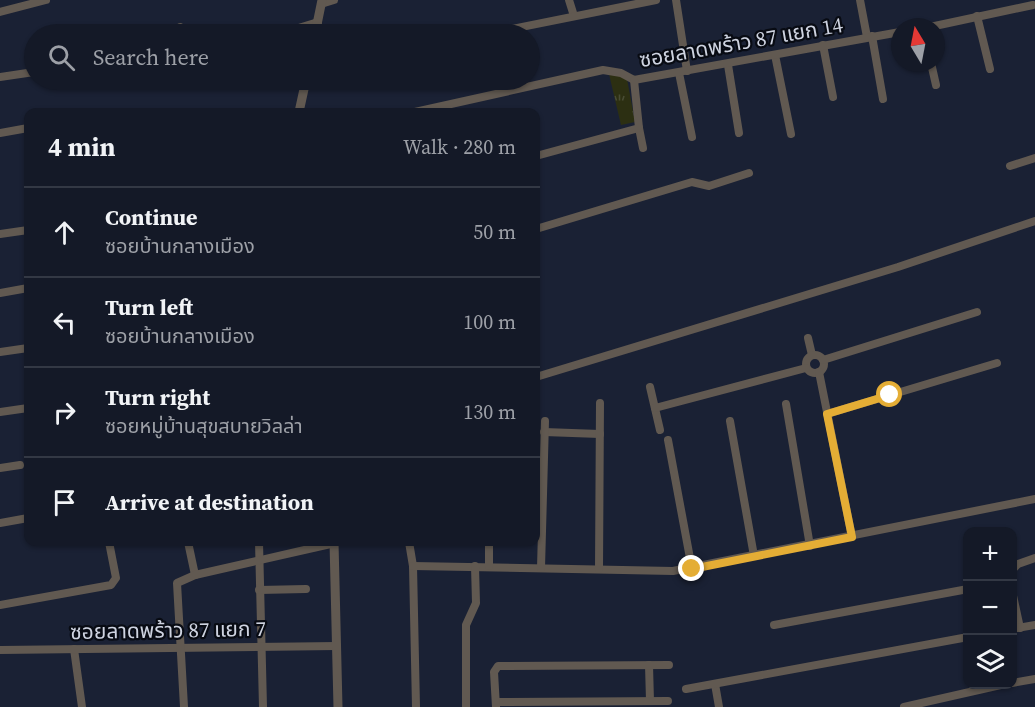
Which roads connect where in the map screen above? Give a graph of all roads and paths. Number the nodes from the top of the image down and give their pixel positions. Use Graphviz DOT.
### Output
graph roads {
  1 [pos="46,0"];
  2 [pos="334,0"];
  3 [pos="569,0"];
  4 [pos="676,0"];
  5 [pos="860,0"];
  6 [pos="650,1"];
  7 [pos="322,2"];
  8 [pos="1033,5"];
  9 [pos="0,12"];
  10 [pos="574,16"];
  11 [pos="977,16"];
  12 [pos="318,22"];
  13 [pos="945,23"];
  14 [pos="312,24"];
  15 [pos="535,24"];
  16 [pos="891,34"];
  17 [pos="870,37"];
  18 [pos="823,45"];
  19 [pos="775,55"];
  20 [pos="728,65"];
  21 [pos="990,69"];
  22 [pos="683,72"];
  23 [pos="933,72"];
  24 [pos="24,73"];
  25 [pos="0,77"];
  26 [pos="634,81"];
  27 [pos="540,84"];
  28 [pos="936,85"];
  29 [pos="304,90"];
  30 [pos="514,90"];
  31 [pos="833,97"];
  32 [pos="883,99"];
  33 [pos="300,108"];
  34 [pos="434,108"];
  35 [pos="639,128"];
  36 [pos="24,129"];
  37 [pos="0,133"];
  38 [pos="739,133"];
  39 [pos="791,134"];
  40 [pos="692,137"];
  41 [pos="643,148"];
  42 [pos="540,155"];
  43 [pos="1035,158"];
  44 [pos="1010,166"];
  45 [pos="749,174"];
  46 [pos="1035,221"];
  47 [pos="540,229"];
  48 [pos="24,231"];
  49 [pos="0,234"];
  50 [pos="24,289"];
  51 [pos="0,293"];
  52 [pos="977,312"];
  53 [pos="808,338"];
  54 [pos="24,349"];
  55 [pos="0,352"];
  56 [pos="812,355"];
  57 [pos="823,360"];
  58 [pos="997,363"];
  59 [pos="806,368"];
  60 [pos="819,372"];
  61 [pos="540,376"];
  62 [pos="650,387"];
  63 [pos="600,403"];
  64 [pos="786,404"];
  65 [pos="655,408"];
  66 [pos="24,409"];
  67 [pos="0,412"];
  68 [pos="827,414"];
  69 [pos="545,421"];
  70 [pos="730,421"];
  71 [pos="660,430"];
  72 [pos="544,432"];
  73 [pos="600,434"];
  74 [pos="668,440"];
  75 [pos="20,465"];
  76 [pos="0,468"];
  77 [pos="1035,499"];
  78 [pos="24,519"];
  79 [pos="0,523"];
  80 [pos="852,537"];
  81 [pos="110,546"];
  82 [pos="189,546"];
  83 [pos="259,546"];
  84 [pos="317,546"];
  85 [pos="334,546"];
  86 [pos="410,546"];
  87 [pos="489,546"];
  88 [pos="810,546"];
  89 [pos="754,556"];
  90 [pos="261,559"];
  91 [pos="1031,559"];
  92 [pos="413,566"];
  93 [pos="475,566"];
  94 [pos="489,566"];
  95 [pos="1017,567"];
  96 [pos="541,568"];
  97 [pos="599,569"];
  98 [pos="692,569"];
  99 [pos="195,575"];
  100 [pos="306,589"];
  101 [pos="259,590"];
  102 [pos="963,590"];
  103 [pos="0,605"];
  104 [pos="774,625"];
  105 [pos="1035,625"];
  106 [pos="1017,628"];
  107 [pos="963,638"];
  108 [pos="337,646"];
  109 [pos="262,647"];
  110 [pos="182,648"];
  111 [pos="0,650"];
  112 [pos="74,650"];
  113 [pos="669,664"];
  114 [pos="649,665"];
  115 [pos="1035,679"];
  116 [pos="1017,682"];
  117 [pos="715,684"];
  118 [pos="686,689"];
  119 [pos="983,689"];
  120 [pos="650,701"];
  121 [pos="668,701"];
  122 [pos="496,705"];
  123 [pos="82,707"];
  124 [pos="184,707"];
  125 [pos="263,707"];
  126 [pos="338,707"];
  127 [pos="416,707"];
  128 [pos="466,707"];
  129 [pos="718,707"];
  130 [pos="904,707"];
  1 -- 9 [label="street"];
  2 -- 7 [label="street"];
  3 -- 10 [label="street"];
  4 -- 22 [label="street"];
  5 -- 17 [label="street"];
  6 -- 10 [label="street"];
  7 -- 12 [label="street"];
  8 -- 11 [label="street"];
  10 -- 15 [label="street"];
  11 -- 13 [label="street"];
  11 -- 21 [label="street"];
  12 -- 14 [label="street"];
  16 -- 17 [label="street, ซอยลาดพร้าว 87 แยก 14"];
  17 -- 18 [label="street, ซอยลาดพร้าว 87 แยก 14"];
  17 -- 32 [label="street"];
  18 -- 19 [label="street, ซอยลาดพร้าว 87 แยก 14"];
  18 -- 31 [label="street"];
  19 -- 20 [label="street, ซอยลาดพร้าว 87 แยก 14"];
  19 -- 39 [label="street"];
  20 -- 22 [label="street, ซอยลาดพร้าว 87 แยก 14"];
  20 -- 38 [label="street"];
  22 -- 26 [label="street, ซอยลาดพร้าว 87 แยก 14"];
  22 -- 40 [label="street"];
  23 -- 28 [label="street"];
  24 -- 25 [label="street"];
  26 -- 27 [label="street, ซอยลาดพร้าว 87 แยก 14"];
  26 -- 35 [label="street"];
  29 -- 33 [label="street"];
  30 -- 34 [label="street, ซอยลาดพร้าว 87 แยก 14"];
  35 -- 41 [label="street"];
  35 -- 42 [label="street"];
  36 -- 37 [label="street"];
  43 -- 44 [label="street"];
  45 -- 47 [label="street"];
  46 -- 61 [label="street"];
  48 -- 49 [label="street"];
  50 -- 51 [label="street"];
  52 -- 57 [label="street"];
  53 -- 56 [label="street"];
  54 -- 55 [label="street"];
  56 -- 57 [label="street"];
  56 -- 59 [label="street"];
  57 -- 60 [label="street"];
  58 -- 68 [label="street"];
  59 -- 60 [label="street"];
  59 -- 65 [label="street"];
  60 -- 68 [label="street"];
  62 -- 65 [label="street"];
  63 -- 73 [label="street"];
  64 -- 88 [label="street"];
  65 -- 71 [label="street"];
  66 -- 67 [label="street"];
  68 -- 80 [label="street"];
  69 -- 72 [label="street"];
  70 -- 89 [label="street"];
  72 -- 73 [label="street"];
  72 -- 96 [label="street"];
  73 -- 97 [label="street"];
  74 -- 98 [label="street"];
  75 -- 76 [label="street"];
  77 -- 80 [label="street"];
  78 -- 79 [label="street"];
  80 -- 88 [label="street"];
  81 -- 103 [label="street"];
  82 -- 99 [label="street"];
  83 -- 90 [label="street"];
  84 -- 90 [label="street"];
  85 -- 108 [label="street"];
  86 -- 92 [label="street"];
  87 -- 94 [label="street"];
  88 -- 89 [label="street"];
  89 -- 98 [label="street"];
  90 -- 99 [label="street"];
  90 -- 101 [label="street"];
  91 -- 95 [label="street"];
  92 -- 93 [label="street"];
  92 -- 127 [label="street"];
  93 -- 94 [label="street"];
  93 -- 128 [label="street"];
  94 -- 96 [label="street"];
  96 -- 97 [label="street"];
  97 -- 98 [label="street"];
  99 -- 110 [label="street"];
  100 -- 101 [label="street"];
  101 -- 109 [label="street"];
  102 -- 104 [label="street"];
  105 -- 106 [label="street"];
  107 -- 117 [label="street"];
  108 -- 109 [label="street, ซอยลาดพร้าว 87 แยก 7"];
  108 -- 126 [label="street"];
  109 -- 110 [label="street, ซอยลาดพร้าว 87 แยก 7"];
  109 -- 125 [label="street"];
  110 -- 112 [label="street, ซอยลาดพร้าว 87 แยก 7"];
  110 -- 124 [label="street"];
  111 -- 112 [label="street, ซอยลาดพร้าว 87 แยก 7"];
  112 -- 123 [label="street"];
  113 -- 114 [label="street"];
  114 -- 120 [label="street"];
  114 -- 122 [label="street"];
  115 -- 116 [label="street"];
  117 -- 118 [label="street"];
  117 -- 129 [label="street"];
  119 -- 130 [label="street"];
  120 -- 121 [label="street"];
  120 -- 122 [label="street"];
}
